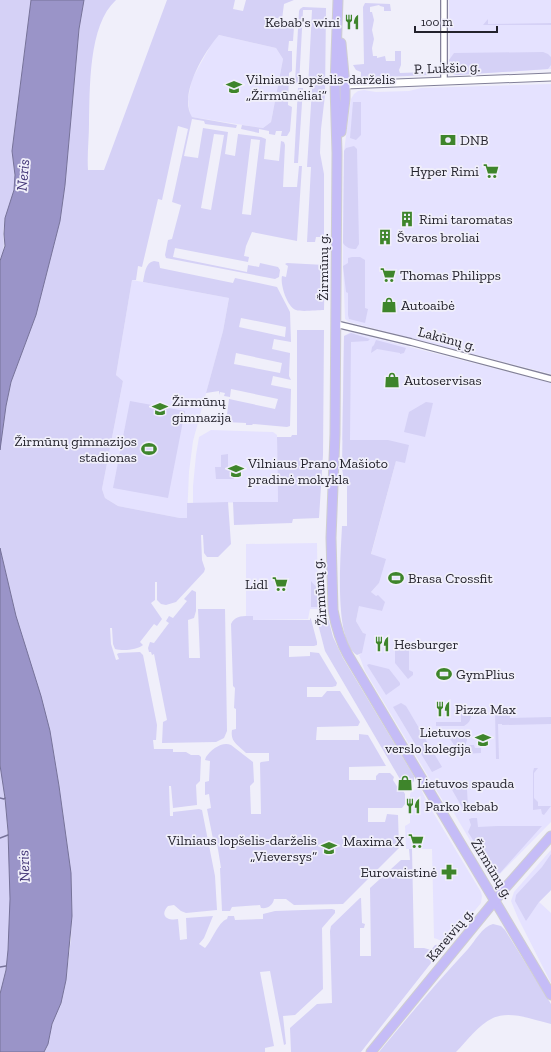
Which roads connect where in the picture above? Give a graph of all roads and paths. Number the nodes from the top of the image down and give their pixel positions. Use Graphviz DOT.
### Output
graph roads {
  1 [pos="444,0"];
  2 [pos="338,2"];
  3 [pos="551,78"];
  4 [pos="444,81"];
  5 [pos="335,85"];
  6 [pos="345,85"];
  7 [pos="337,153"];
  8 [pos="336,324"];
  9 [pos="551,379"];
  10 [pos="551,836"];
  11 [pos="495,902"];
  12 [pos="551,995"];
  13 [pos="371,1052"];
  1 -- 4 [label="street"];
  2 -- 5 [label="main road, Žirmūnų g."];
  2 -- 6 [label="main road, Žirmūnų g."];
  3 -- 4 [label="street, P. Lukšio g."];
  4 -- 6 [label="street, P. Lukšio g."];
  5 -- 6 [label="main road"];
  5 -- 7 [label="main road, Žirmūnų g."];
  6 -- 7 [label="main road, Žirmūnų g."];
  7 -- 8 [label="main road, Žirmūnų g."];
  8 -- 9 [label="street, Lakūnų g."];
  8 -- 11 [label="main road, Žirmūnų g."];
  10 -- 11 [label="main road, Kareivių g."];
  11 -- 12 [label="main road, Žirmūnų g."];
  11 -- 13 [label="main road, Kareivių g."];
}
